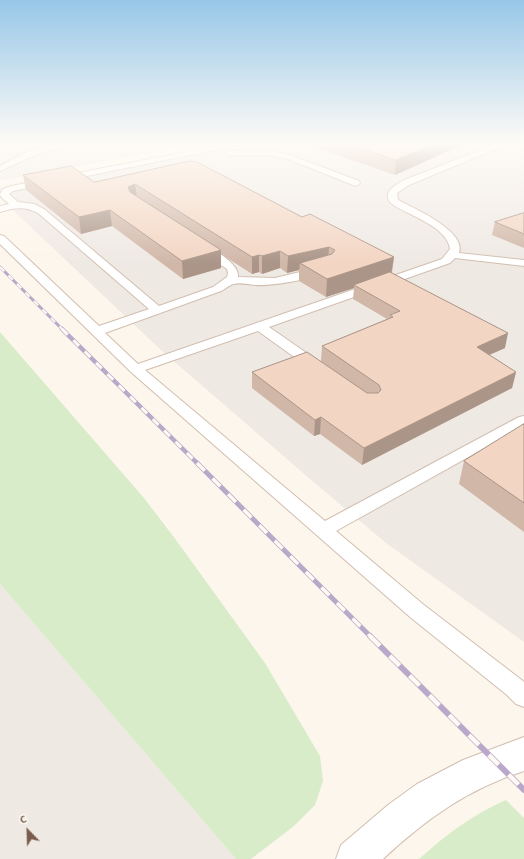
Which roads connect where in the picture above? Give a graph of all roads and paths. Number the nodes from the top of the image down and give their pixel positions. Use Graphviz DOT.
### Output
graph roads {
  1 [pos="44,183"];
  2 [pos="406,183"];
  3 [pos="16,206"];
  4 [pos="0,209"];
  5 [pos="0,238"];
  6 [pos="192,241"];
  7 [pos="452,255"];
  8 [pos="524,263"];
  9 [pos="327,268"];
  10 [pos="232,280"];
  11 [pos="157,310"];
  12 [pos="260,326"];
  13 [pos="98,331"];
  14 [pos="136,368"];
  15 [pos="325,372"];
  16 [pos="524,420"];
  17 [pos="323,530"];
  18 [pos="524,697"];
  19 [pos="524,754"];
  20 [pos="355,859"];
  1 -- 3 [label="lane"];
  2 -- 7 [label="lane"];
  3 -- 4 [label="lane"];
  3 -- 11 [label="lane"];
  5 -- 13 [label="lane"];
  6 -- 10 [label="lane"];
  7 -- 8 [label="lane"];
  7 -- 12 [label="lane"];
  9 -- 10 [label="lane"];
  10 -- 11 [label="lane"];
  11 -- 13 [label="lane"];
  12 -- 14 [label="lane"];
  12 -- 15 [label="lane"];
  13 -- 14 [label="lane"];
  14 -- 17 [label="lane"];
  16 -- 17 [label="lane"];
  17 -- 18 [label="lane"];
  19 -- 20 [label="street"];
}
